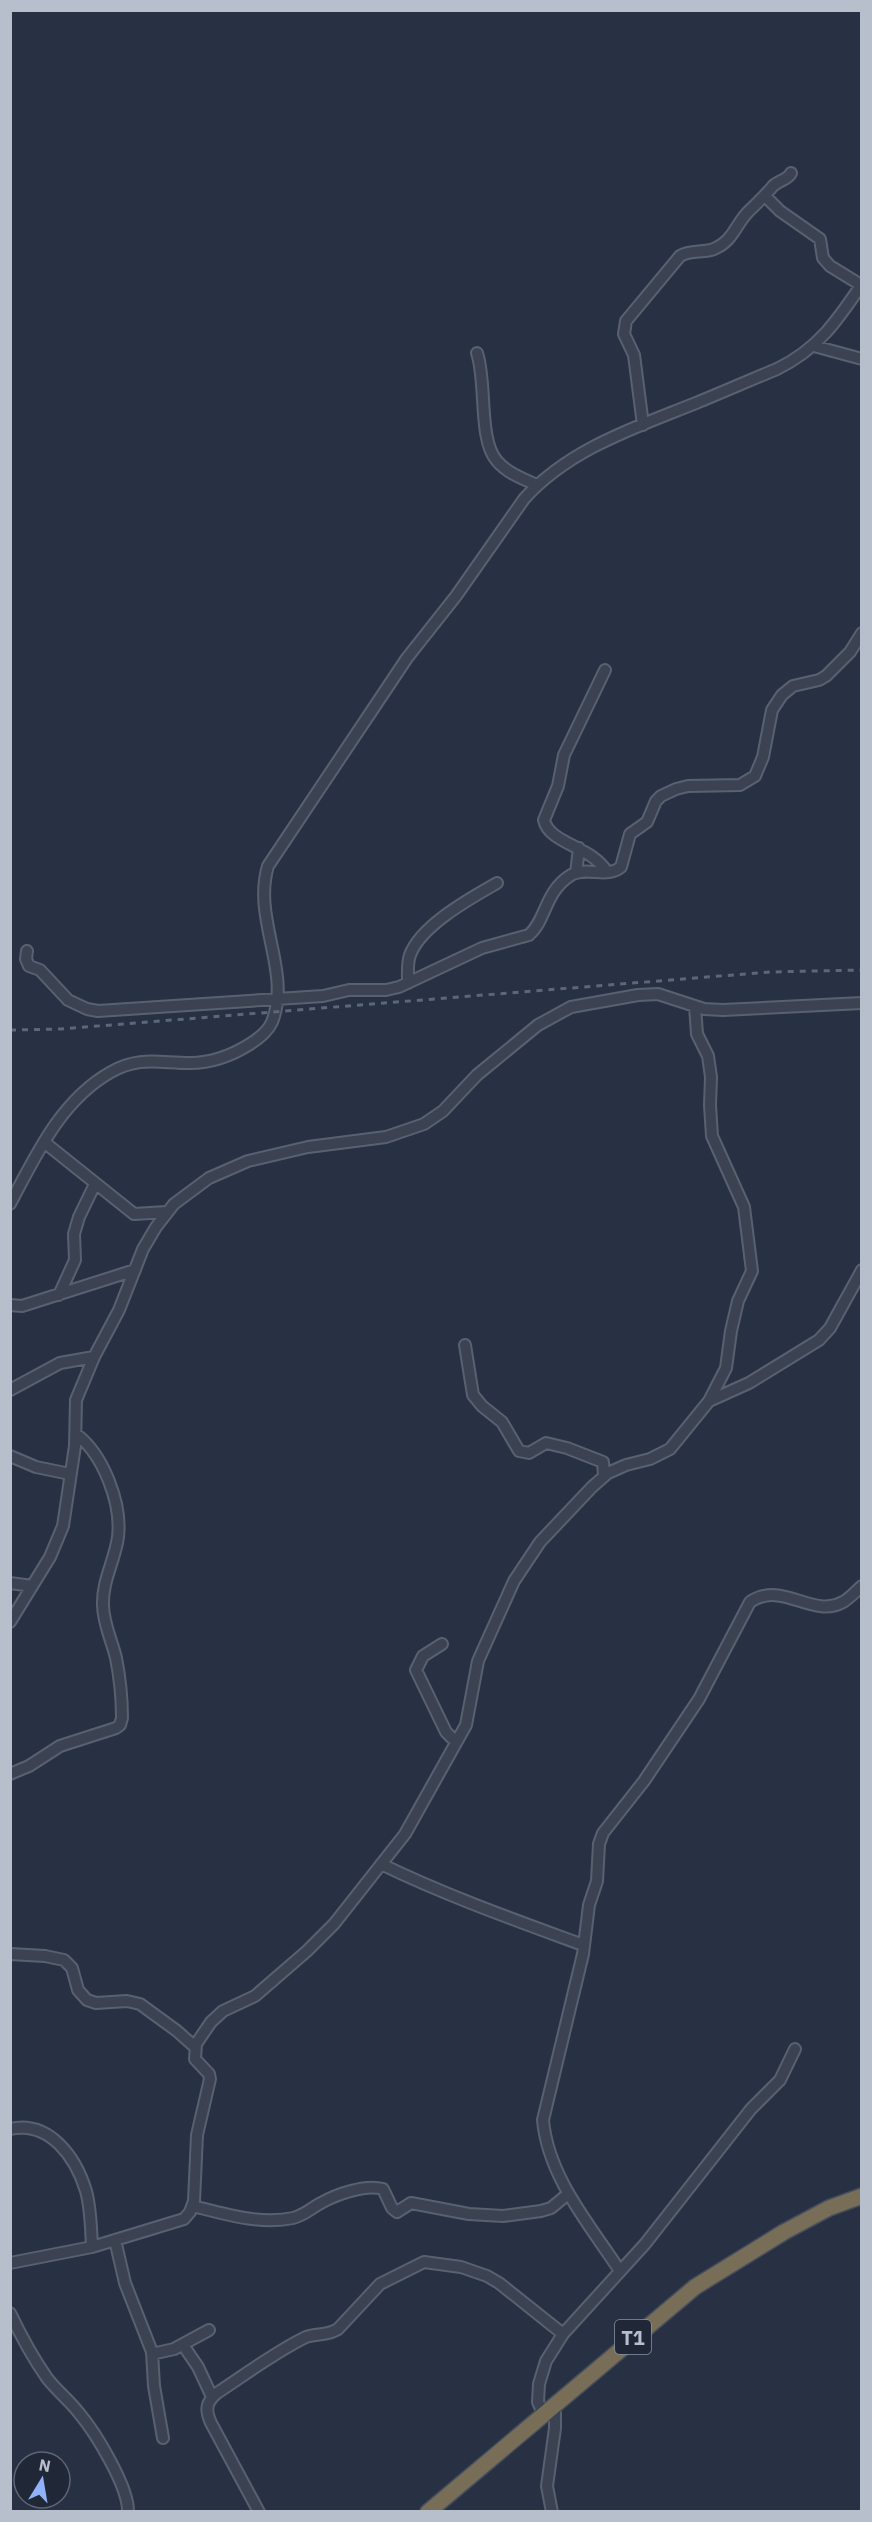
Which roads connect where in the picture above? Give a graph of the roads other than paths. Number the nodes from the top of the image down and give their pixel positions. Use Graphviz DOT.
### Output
graph roads {
  1 [pos="791,173"];
  2 [pos="766,197"];
  3 [pos="861,285"];
  4 [pos="814,346"];
  5 [pos="477,353"];
  6 [pos="861,359"];
  7 [pos="643,425"];
  8 [pos="537,485"];
  9 [pos="861,633"];
  10 [pos="605,670"];
  11 [pos="579,848"];
  12 [pos="607,872"];
  13 [pos="576,873"];
  14 [pos="497,883"];
  15 [pos="27,951"];
  16 [pos="408,983"];
  17 [pos="277,999"];
  18 [pos="861,1003"];
  19 [pos="695,1006"];
  20 [pos="44,1142"];
  21 [pos="95,1184"];
  22 [pos="10,1204"];
  23 [pos="167,1212"];
  24 [pos="135,1270"];
  25 [pos="861,1270"];
  26 [pos="59,1295"];
  27 [pos="10,1305"];
  28 [pos="465,1345"];
  29 [pos="94,1357"];
  30 [pos="10,1390"];
  31 [pos="709,1401"];
  32 [pos="76,1434"];
  33 [pos="10,1456"];
  34 [pos="70,1474"];
  35 [pos="604,1476"];
  36 [pos="10,1583"];
  37 [pos="32,1586"];
  38 [pos="861,1586"];
  39 [pos="10,1622"];
  40 [pos="442,1644"];
  41 [pos="456,1742"];
  42 [pos="10,1774"];
  43 [pos="381,1864"];
  44 [pos="583,1945"];
  45 [pos="10,1954"];
  46 [pos="195,2047"];
  47 [pos="795,2049"];
  48 [pos="10,2130"];
  49 [pos="568,2194"];
  50 [pos="859,2199"];
  51 [pos="193,2206"];
  52 [pos="115,2240"];
  53 [pos="92,2247"];
  54 [pos="10,2263"];
  55 [pos="620,2271"];
  56 [pos="11,2314"];
  57 [pos="209,2330"];
  58 [pos="563,2334"];
  59 [pos="183,2345"];
  60 [pos="152,2354"];
  61 [pos="212,2397"];
  62 [pos="555,2402"];
  63 [pos="543,2413"];
  64 [pos="163,2438"];
  65 [pos="128,2511"];
  66 [pos="259,2511"];
  67 [pos="428,2511"];
  68 [pos="552,2511"];
  1 -- 2 [label="street"];
  2 -- 3 [label="street"];
  2 -- 7 [label="street"];
  3 -- 4 [label="street"];
  4 -- 6 [label="street"];
  4 -- 7 [label="street"];
  5 -- 8 [label="street"];
  7 -- 8 [label="street"];
  8 -- 17 [label="street"];
  9 -- 12 [label="street"];
  10 -- 11 [label="street"];
  11 -- 12 [label="street"];
  11 -- 13 [label="street"];
  12 -- 13 [label="street"];
  13 -- 16 [label="street"];
  14 -- 16 [label="street"];
  15 -- 17 [label="street"];
  16 -- 17 [label="street"];
  17 -- 20 [label="street"];
  18 -- 19 [label="street"];
  19 -- 23 [label="street"];
  19 -- 31 [label="street"];
  20 -- 21 [label="street"];
  20 -- 22 [label="street"];
  21 -- 23 [label="street"];
  21 -- 26 [label="street"];
  23 -- 24 [label="street"];
  24 -- 26 [label="street"];
  24 -- 29 [label="street"];
  25 -- 31 [label="street"];
  26 -- 27 [label="street"];
  28 -- 35 [label="street"];
  29 -- 30 [label="street"];
  29 -- 32 [label="street"];
  31 -- 35 [label="street"];
  32 -- 34 [label="street"];
  32 -- 42 [label="street"];
  33 -- 34 [label="street"];
  34 -- 37 [label="street"];
  35 -- 41 [label="street"];
  36 -- 37 [label="street"];
  37 -- 39 [label="street"];
  38 -- 44 [label="street"];
  40 -- 41 [label="street"];
  41 -- 43 [label="street"];
  43 -- 44 [label="street"];
  43 -- 46 [label="street"];
  44 -- 49 [label="street"];
  45 -- 46 [label="street"];
  46 -- 51 [label="street"];
  47 -- 55 [label="street"];
  48 -- 53 [label="street"];
  49 -- 51 [label="street"];
  49 -- 55 [label="street"];
  50 -- 62 [label="highway, T1"];
  51 -- 52 [label="street"];
  52 -- 53 [label="street"];
  52 -- 60 [label="street"];
  53 -- 54 [label="street"];
  55 -- 58 [label="street"];
  56 -- 65 [label="street"];
  57 -- 59 [label="street"];
  58 -- 61 [label="street"];
  58 -- 63 [label="street"];
  59 -- 60 [label="street"];
  59 -- 61 [label="street"];
  60 -- 64 [label="street"];
  61 -- 66 [label="street"];
  62 -- 63 [label="highway, T1"];
  62 -- 68 [label="street"];
  63 -- 67 [label="highway, T1"];
}
